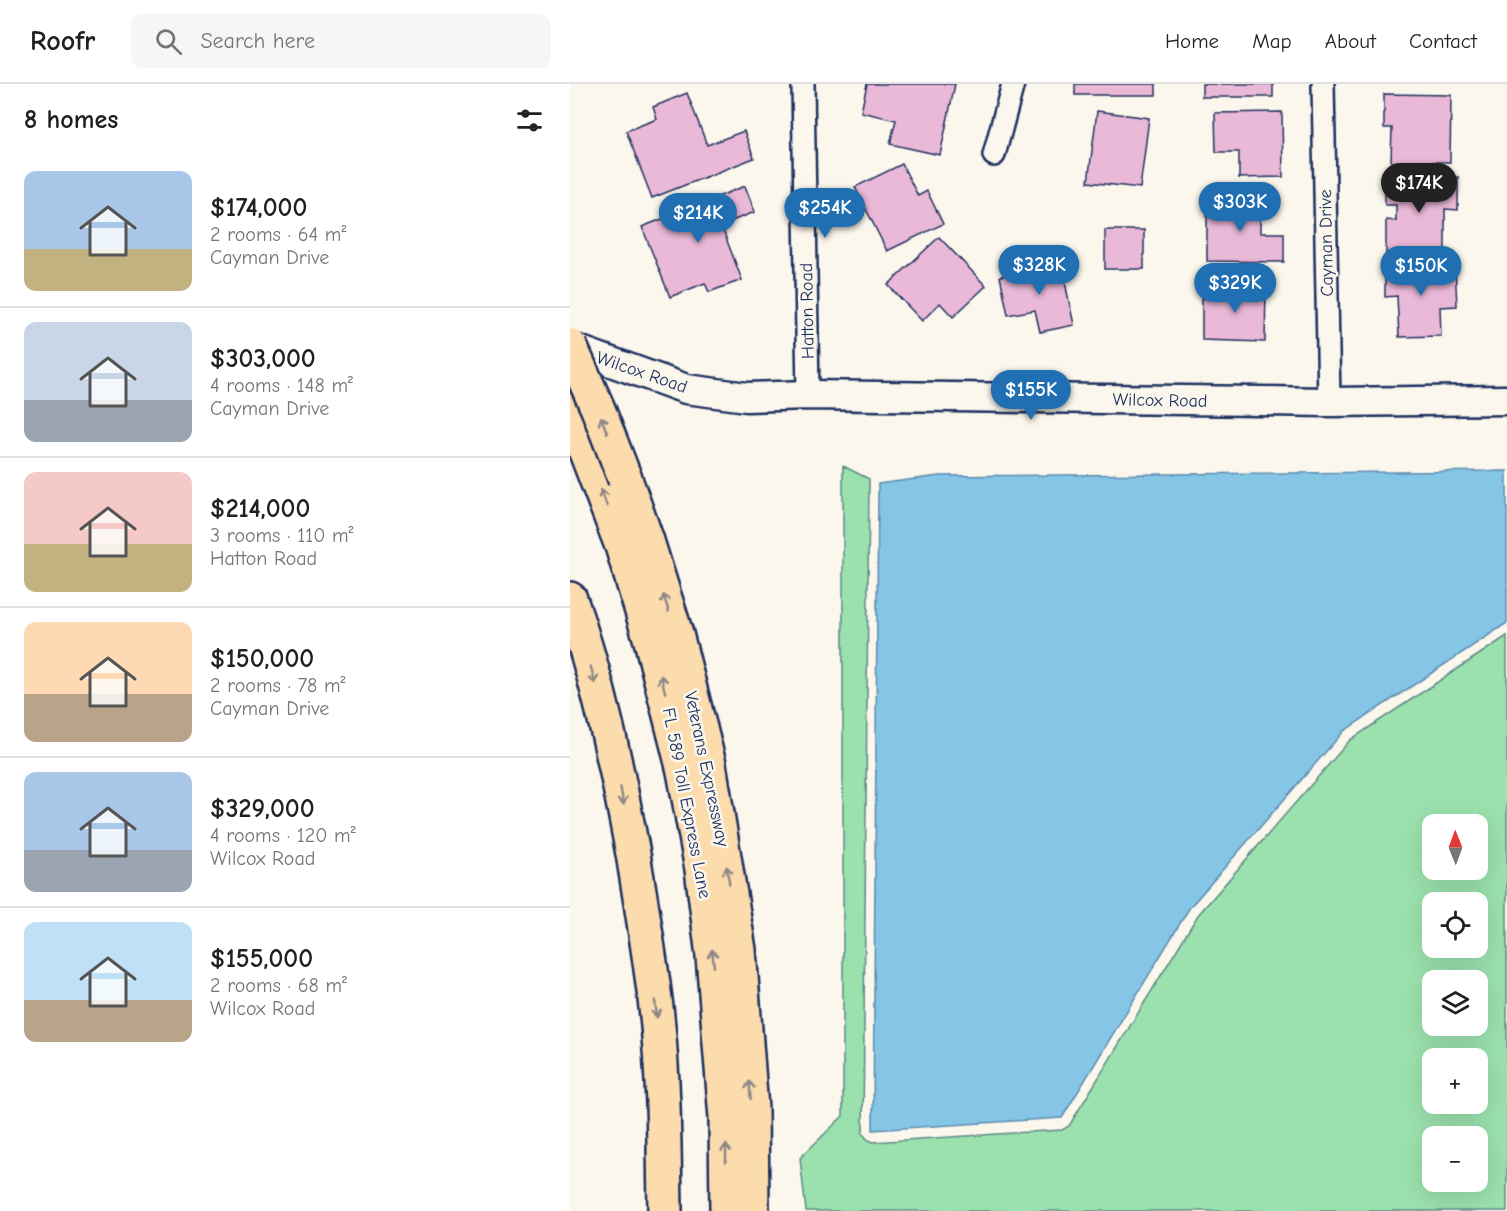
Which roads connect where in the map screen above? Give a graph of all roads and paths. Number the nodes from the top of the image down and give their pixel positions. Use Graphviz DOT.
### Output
graph roads {
  1 [pos="803,84"];
  2 [pos="1013,84"];
  3 [pos="1323,84"];
  4 [pos="994,154"];
  5 [pos="570,346"];
  6 [pos="808,395"];
  7 [pos="1507,400"];
  8 [pos="1329,402"];
  9 [pos="570,410"];
  10 [pos="570,599"];
  11 [pos="665,1211"];
  12 [pos="727,1211"];
  13 [pos="752,1211"];
  1 -- 6 [label="street, Hatton Road"];
  2 -- 4 [label="street"];
  3 -- 8 [label="street, Cayman Drive"];
  5 -- 6 [label="street, Wilcox Road"];
  13 -- 5 [label="highway, Veterans Expressway, one-way, bridge"];
  6 -- 8 [label="street, Wilcox Road"];
  7 -- 8 [label="street, Wilcox Road"];
  12 -- 9 [label="highway, FL 589 Toll Express Lane, one-way"];
  10 -- 11 [label="highway, one-way"];
}
